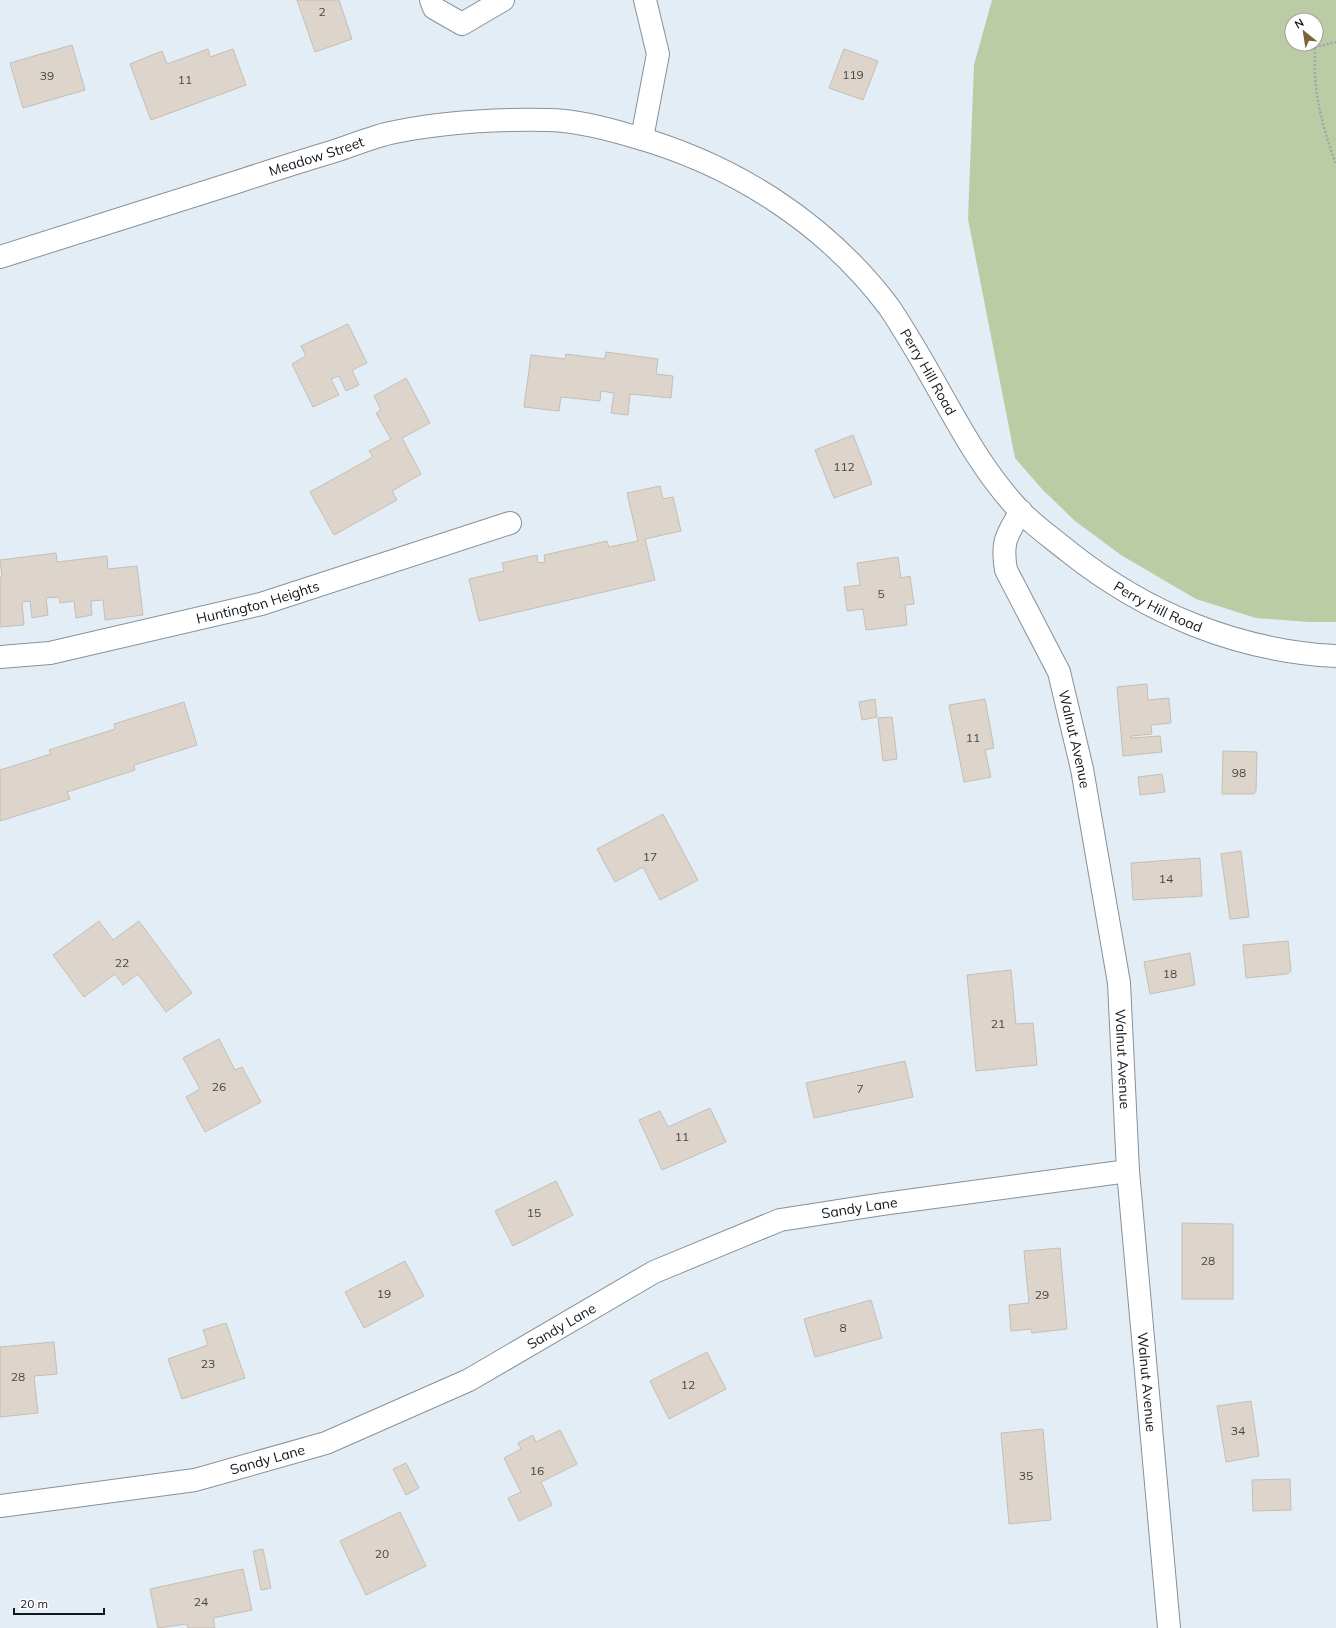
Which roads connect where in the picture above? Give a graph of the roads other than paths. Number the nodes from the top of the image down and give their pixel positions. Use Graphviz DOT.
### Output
graph roads {
  1 [pos="431,0"];
  2 [pos="503,0"];
  3 [pos="646,0"];
  4 [pos="642,138"];
  5 [pos="0,257"];
  6 [pos="1021,511"];
  7 [pos="510,523"];
  8 [pos="1336,656"];
  9 [pos="0,657"];
  10 [pos="1128,1171"];
  11 [pos="0,1506"];
  12 [pos="1169,1628"];
  1 -- 2 [label="street"];
  3 -- 4 [label="street"];
  4 -- 5 [label="street, Meadow Street"];
  4 -- 6 [label="street, Perry Hill Road"];
  6 -- 8 [label="street, Perry Hill Road"];
  6 -- 10 [label="street, Walnut Avenue"];
  7 -- 9 [label="street, Huntington Heights"];
  10 -- 11 [label="street, Sandy Lane"];
  10 -- 12 [label="street, Walnut Avenue"];
}
